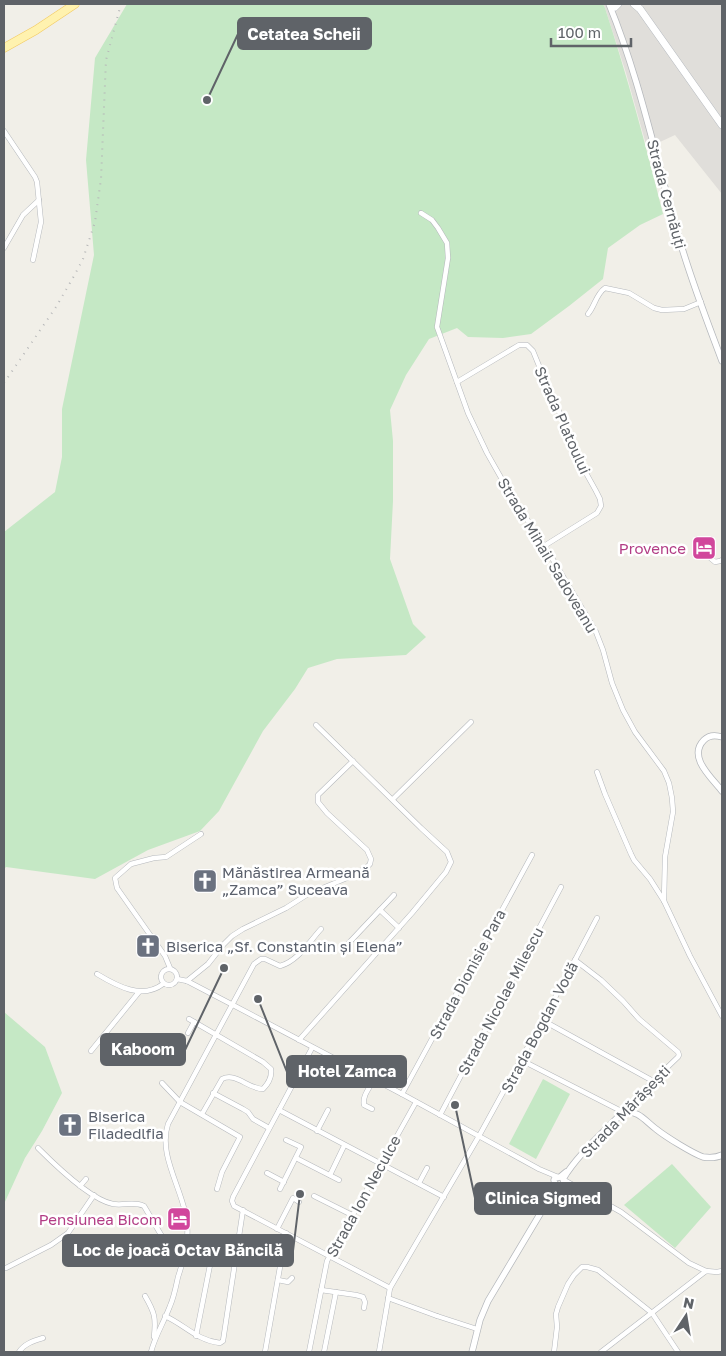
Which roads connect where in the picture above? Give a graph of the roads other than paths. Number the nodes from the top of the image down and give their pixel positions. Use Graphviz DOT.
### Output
graph roads {
  1 [pos="634,4"];
  2 [pos="74,5"];
  3 [pos="614,5"];
  4 [pos="640,6"];
  5 [pos="4,48"];
  6 [pos="722,125"];
  7 [pos="4,131"];
  8 [pos="38,200"];
  9 [pos="422,213"];
  10 [pos="4,248"];
  11 [pos="33,260"];
  12 [pos="701,302"];
  13 [pos="588,314"];
  14 [pos="722,361"];
  15 [pos="457,382"];
  16 [pos="544,546"];
  17 [pos="709,557"];
  18 [pos="722,560"];
  19 [pos="471,722"];
  20 [pos="316,725"];
  21 [pos="722,737"];
  22 [pos="354,761"];
  23 [pos="597,772"];
  24 [pos="722,791"];
  25 [pos="393,799"];
  26 [pos="201,834"];
  27 [pos="532,855"];
  28 [pos="560,888"];
  29 [pos="394,895"];
  30 [pos="664,901"];
  31 [pos="380,910"];
  32 [pos="597,918"];
  33 [pos="398,928"];
  34 [pos="321,929"];
  35 [pos="345,947"];
  36 [pos="575,960"];
  37 [pos="170,968"];
  38 [pos="98,974"];
  39 [pos="177,979"];
  40 [pos="187,981"];
  41 [pos="163,984"];
  42 [pos="139,992"];
  43 [pos="233,1005"];
  44 [pos="722,1016"];
  45 [pos="542,1020"];
  46 [pos="188,1033"];
  47 [pos="216,1035"];
  48 [pos="299,1040"];
  49 [pos="312,1048"];
  50 [pos="91,1051"];
  51 [pos="521,1060"];
  52 [pos="374,1080"];
  53 [pos="653,1081"];
  54 [pos="162,1083"];
  55 [pos="213,1093"];
  56 [pos="402,1094"];
  57 [pos="180,1102"];
  58 [pos="416,1102"];
  59 [pos="372,1109"];
  60 [pos="279,1110"];
  61 [pos="328,1110"];
  62 [pos="623,1112"];
  63 [pos="202,1114"];
  64 [pos="440,1115"];
  65 [pos="269,1128"];
  66 [pos="317,1131"];
  67 [pos="479,1136"];
  68 [pos="286,1140"];
  69 [pos="344,1146"];
  70 [pos="38,1148"];
  71 [pos="722,1155"];
  72 [pos="296,1158"];
  73 [pos="381,1164"];
  74 [pos="428,1168"];
  75 [pos="267,1173"];
  76 [pos="330,1175"];
  77 [pos="86,1179"];
  78 [pos="339,1180"];
  79 [pos="559,1181"];
  80 [pos="284,1182"];
  81 [pos="419,1184"];
  82 [pos="80,1186"];
  83 [pos="217,1189"];
  84 [pos="280,1189"];
  85 [pos="94,1195"];
  86 [pos="314,1196"];
  87 [pos="444,1197"];
  88 [pos="299,1202"];
  89 [pos="243,1210"];
  90 [pos="352,1215"];
  91 [pos="278,1228"];
  92 [pos="286,1233"];
  93 [pos="329,1256"];
  94 [pos="211,1260"];
  95 [pos="182,1264"];
  96 [pos="6,1268"];
  97 [pos="706,1270"];
  98 [pos="722,1271"];
  99 [pos="292,1278"];
  100 [pos="278,1280"];
  101 [pos="390,1288"];
  102 [pos="321,1290"];
  103 [pos="336,1292"];
  104 [pos="145,1296"];
  105 [pos="388,1298"];
  106 [pos="364,1308"];
  107 [pos="652,1313"];
  108 [pos="165,1316"];
  109 [pos="437,1316"];
  110 [pos="477,1329"];
  111 [pos="196,1336"];
  112 [pos="43,1338"];
  113 [pos="154,1341"];
  114 [pos="19,1352"];
  115 [pos="151,1352"];
  116 [pos="265,1352"];
  117 [pos="309,1352"];
  118 [pos="324,1352"];
  119 [pos="379,1352"];
  120 [pos="472,1352"];
  121 [pos="554,1352"];
  122 [pos="600,1352"];
  123 [pos="678,1352"];
  1 -- 4 [label="main road"];
  2 -- 5 [label="main road"];
  3 -- 12 [label="street, Strada Cernăuți"];
  4 -- 6 [label="main road"];
  7 -- 8 [label="street"];
  8 -- 10 [label="street"];
  8 -- 11 [label="street"];
  9 -- 15 [label="street, Strada Mihail Sadoveanu"];
  12 -- 13 [label="street"];
  12 -- 14 [label="street, Strada Cernăuți"];
  15 -- 16 [label="street, Strada Mihail Sadoveanu"];
  15 -- 16 [label="street, Strada Platoului"];
  16 -- 30 [label="street, Strada Mihail Sadoveanu"];
  17 -- 18 [label="street"];
  19 -- 25 [label="street"];
  20 -- 22 [label="street"];
  21 -- 24 [label="street"];
  22 -- 25 [label="street"];
  22 -- 40 [label="street"];
  23 -- 30 [label="street, Strada Mihail Sadoveanu"];
  25 -- 33 [label="street"];
  26 -- 37 [label="street"];
  27 -- 56 [label="street, Strada Dionisie Para"];
  28 -- 64 [label="street, Strada Nicolae Milescu"];
  29 -- 31 [label="street"];
  30 -- 44 [label="street, Strada Mihail Sadoveanu"];
  31 -- 33 [label="street"];
  31 -- 35 [label="street"];
  32 -- 36 [label="street, Strada Bogdan Vodă"];
  33 -- 48 [label="street"];
  34 -- 43 [label="street"];
  36 -- 45 [label="street, Strada Bogdan Vodă"];
  36 -- 53 [label="street, Strada Mărășești"];
  37 -- 39 [label="street"];
  37 -- 41 [label="street"];
  38 -- 42 [label="street"];
  39 -- 40 [label="street"];
  39 -- 41 [label="street"];
  40 -- 43 [label="street"];
  41 -- 42 [label="street"];
  42 -- 50 [label="street"];
  43 -- 47 [label="street"];
  43 -- 48 [label="street"];
  45 -- 51 [label="street, Strada Bogdan Vodă"];
  45 -- 53 [label="street"];
  46 -- 47 [label="street"];
  47 -- 55 [label="street"];
  47 -- 57 [label="street"];
  48 -- 49 [label="street"];
  49 -- 52 [label="street"];
  49 -- 60 [label="street"];
  51 -- 62 [label="street"];
  51 -- 67 [label="street, Strada Bogdan Vodă"];
  52 -- 56 [label="street"];
  52 -- 59 [label="street"];
  53 -- 62 [label="street, Strada Mărășești"];
  54 -- 57 [label="street"];
  55 -- 63 [label="street"];
  55 -- 65 [label="street"];
  56 -- 58 [label="street"];
  57 -- 63 [label="street"];
  57 -- 95 [label="street"];
  58 -- 64 [label="street"];
  58 -- 73 [label="street, Strada Ion Neculce"];
  60 -- 65 [label="street"];
  60 -- 66 [label="street"];
  61 -- 66 [label="street"];
  62 -- 71 [label="street"];
  62 -- 79 [label="street, Strada Mărășești"];
  63 -- 83 [label="street"];
  64 -- 67 [label="street"];
  65 -- 89 [label="street"];
  66 -- 69 [label="street"];
  67 -- 79 [label="street"];
  67 -- 87 [label="street, Strada Bogdan Vodă"];
  68 -- 72 [label="street"];
  69 -- 73 [label="street"];
  69 -- 76 [label="street"];
  70 -- 82 [label="street"];
  72 -- 76 [label="street"];
  72 -- 80 [label="street"];
  73 -- 81 [label="street"];
  73 -- 90 [label="street, Strada Ion Neculce"];
  74 -- 81 [label="street"];
  75 -- 80 [label="street"];
  76 -- 78 [label="street"];
  77 -- 82 [label="street"];
  79 -- 97 [label="street"];
  79 -- 110 [label="street, Strada Mărășești"];
  80 -- 84 [label="street"];
  81 -- 87 [label="street"];
  82 -- 85 [label="street"];
  85 -- 95 [label="street"];
  85 -- 96 [label="street"];
  86 -- 90 [label="street"];
  87 -- 101 [label="street, Strada Bogdan Vodă"];
  88 -- 91 [label="street"];
  89 -- 91 [label="street"];
  89 -- 111 [label="street"];
  90 -- 93 [label="street, Strada Ion Neculce"];
  91 -- 92 [label="street"];
  92 -- 93 [label="street"];
  92 -- 100 [label="street"];
  93 -- 101 [label="street"];
  93 -- 102 [label="street, Strada Ion Neculce"];
  94 -- 111 [label="street"];
  95 -- 108 [label="street"];
  97 -- 98 [label="street"];
  97 -- 107 [label="street"];
  99 -- 100 [label="street"];
  100 -- 116 [label="street"];
  101 -- 105 [label="street, Strada Bogdan Vodă"];
  102 -- 103 [label="street"];
  102 -- 117 [label="street, Strada Ion Neculce"];
  103 -- 106 [label="street"];
  103 -- 118 [label="street"];
  104 -- 113 [label="street"];
  105 -- 109 [label="street"];
  105 -- 119 [label="street, Strada Bogdan Vodă"];
  107 -- 121 [label="street"];
  107 -- 122 [label="street"];
  107 -- 123 [label="street"];
  108 -- 111 [label="street"];
  108 -- 113 [label="street"];
  109 -- 110 [label="street"];
  110 -- 120 [label="street, Strada Mărășești"];
  112 -- 114 [label="street"];
  113 -- 115 [label="street"];
}
